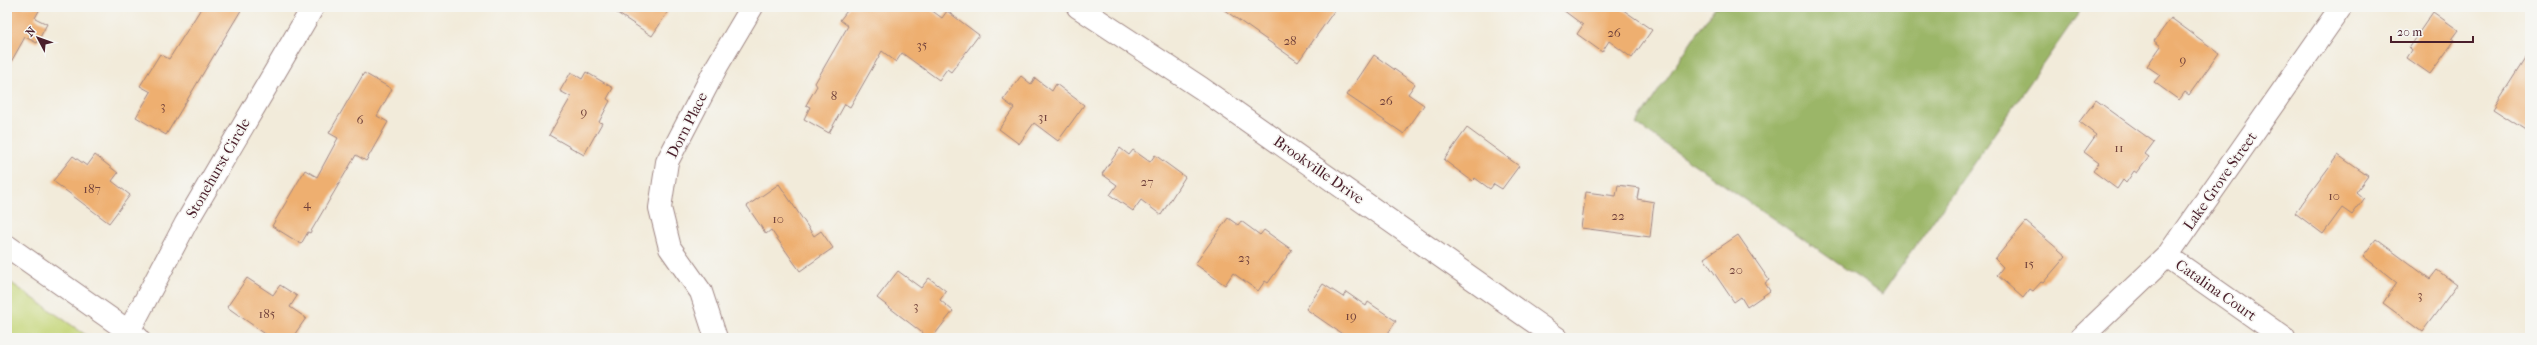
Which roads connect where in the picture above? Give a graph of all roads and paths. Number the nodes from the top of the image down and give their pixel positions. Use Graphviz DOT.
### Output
graph roads {
  1 [pos="312,7"];
  2 [pos="752,7"];
  3 [pos="1078,7"];
  4 [pos="2341,7"];
  5 [pos="7,246"];
  6 [pos="2167,256"];
  7 [pos="134,335"];
  8 [pos="716,338"];
  9 [pos="1557,338"];
  10 [pos="2081,338"];
  11 [pos="2284,338"];
  1 -- 7 [label="street, Stonehurst Circle"];
  2 -- 8 [label="street, Dorn Place"];
  3 -- 9 [label="street, Brookville Drive"];
  4 -- 6 [label="street, Lake Grove Street"];
  5 -- 7 [label="street"];
  6 -- 10 [label="street, Lake Grove Street"];
  6 -- 11 [label="street, Catalina Court"];
}
